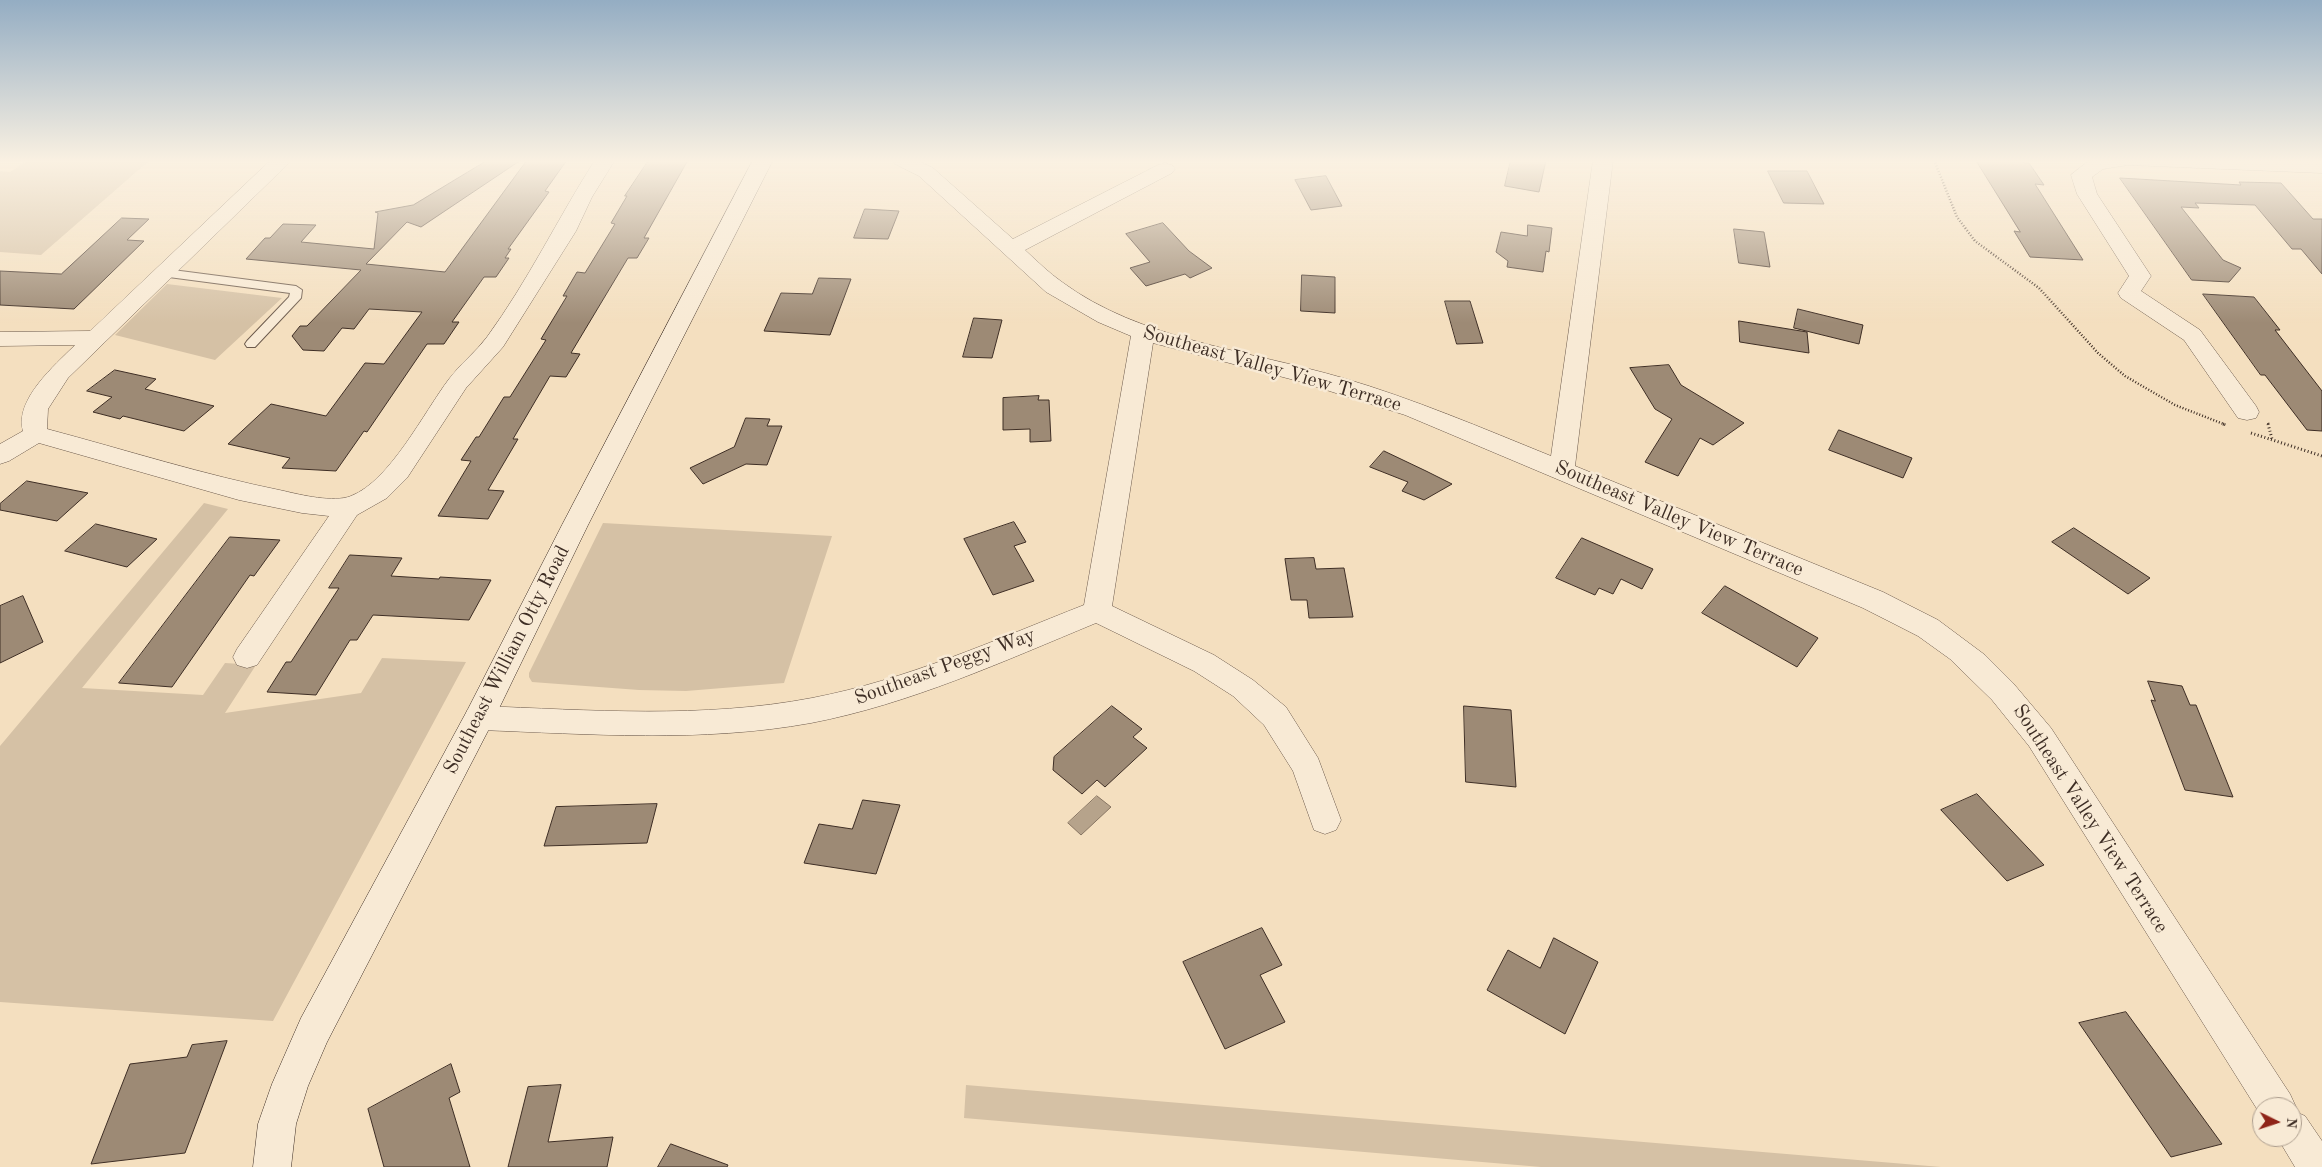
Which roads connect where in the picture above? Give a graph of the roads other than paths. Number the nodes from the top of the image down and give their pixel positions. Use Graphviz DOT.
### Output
graph roads {
  1 [pos="226,214"];
  2 [pos="574,214"];
  3 [pos="735,214"];
  4 [pos="973,214"];
  5 [pos="1078,214"];
  6 [pos="1596,214"];
  7 [pos="2100,214"];
  8 [pos="1012,249"];
  9 [pos="165,273"];
  10 [pos="1143,334"];
  11 [pos="95,338"];
  12 [pos="0,339"];
  13 [pos="250,344"];
  14 [pos="2246,422"];
  15 [pos="36,434"];
  16 [pos="0,456"];
  17 [pos="1562,470"];
  18 [pos="348,508"];
  19 [pos="1097,611"];
  20 [pos="247,657"];
  21 [pos="479,718"];
  22 [pos="1325,820"];
  23 [pos="2271,1097"];
  24 [pos="2302,1145"];
  25 [pos="272,1167"];
  26 [pos="2317,1167"];
  1 -- 9 [label="street"];
  2 -- 18 [label="street"];
  3 -- 21 [label="street, Southeast William Otty Road"];
  4 -- 8 [label="street, Southeast Valley View Terrace"];
  5 -- 8 [label="street"];
  6 -- 17 [label="street"];
  7 -- 14 [label="street"];
  8 -- 10 [label="street, Southeast Valley View Terrace"];
  9 -- 11 [label="street"];
  9 -- 13 [label="lane"];
  10 -- 17 [label="street, Southeast Valley View Terrace"];
  10 -- 19 [label="street"];
  11 -- 12 [label="street"];
  11 -- 15 [label="street"];
  15 -- 16 [label="street"];
  15 -- 18 [label="street"];
  17 -- 23 [label="street, Southeast Valley View Terrace"];
  18 -- 20 [label="street"];
  19 -- 21 [label="street, Southeast Peggy Way"];
  19 -- 22 [label="street"];
  21 -- 25 [label="street, Southeast William Otty Road"];
  24 -- 26 [label="street"];
}
